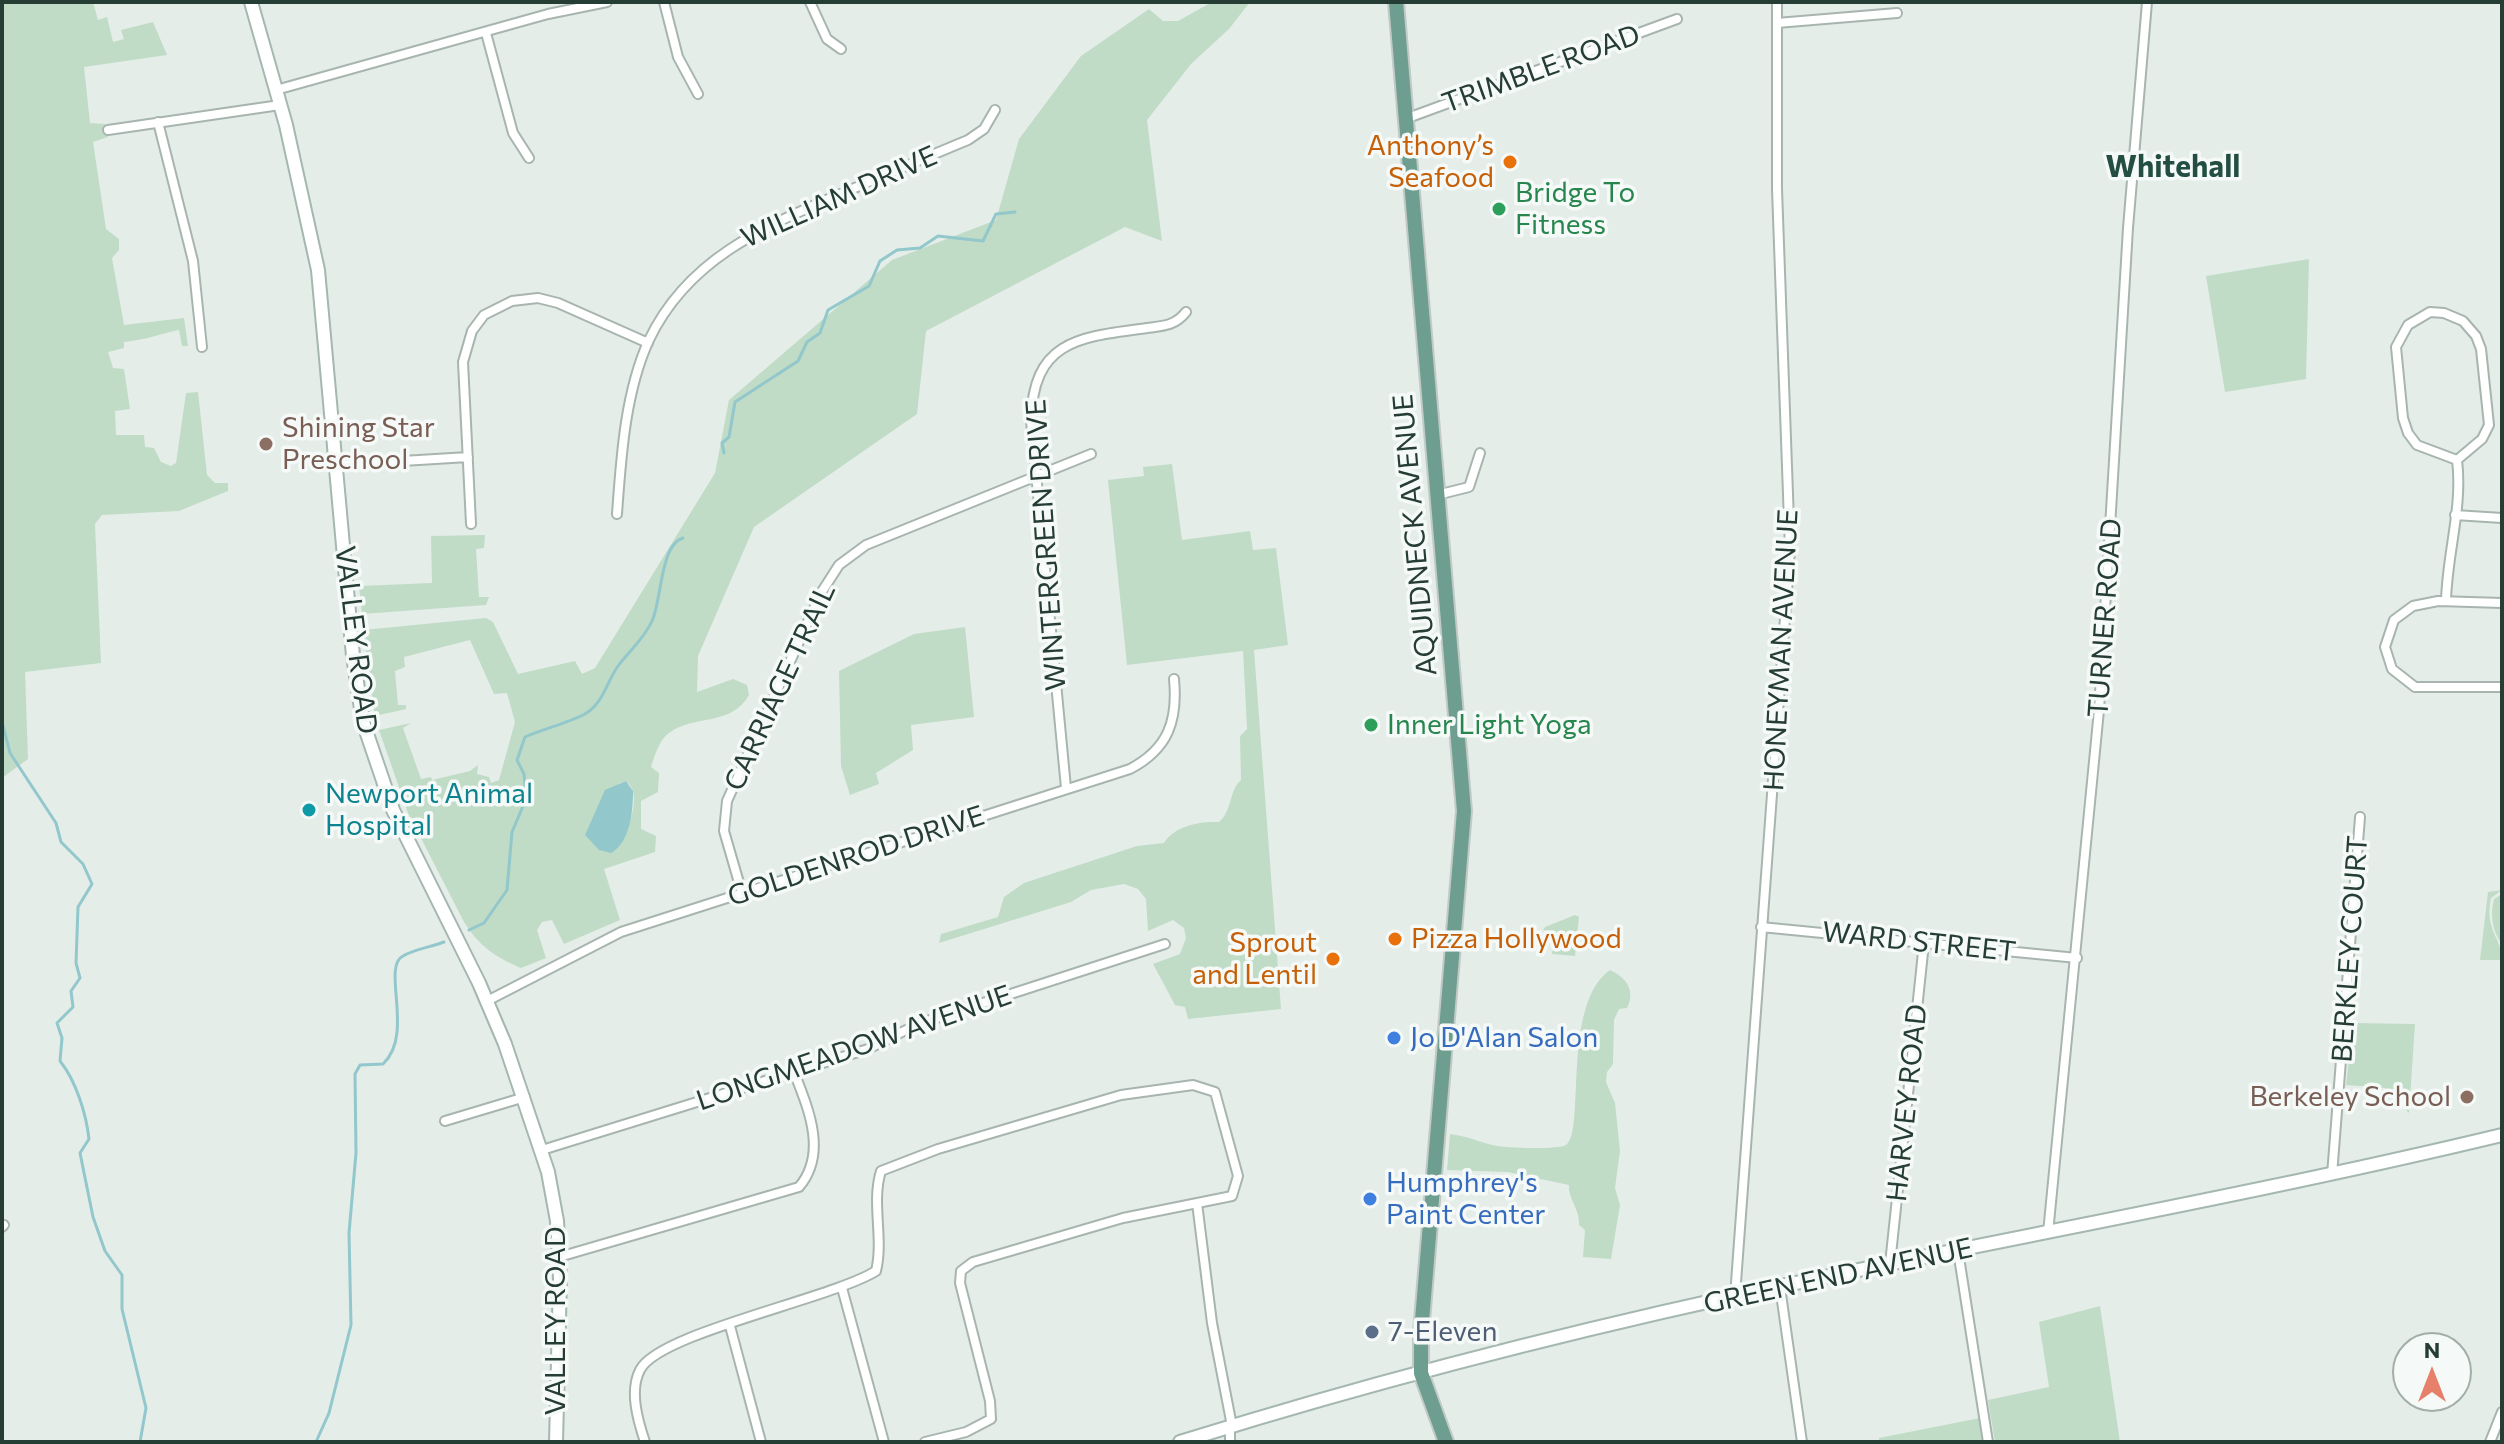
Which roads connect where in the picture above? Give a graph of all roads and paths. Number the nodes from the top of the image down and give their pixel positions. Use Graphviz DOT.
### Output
graph roads {
  1 [pos="251,2"];
  2 [pos="607,2"];
  3 [pos="664,2"];
  4 [pos="810,2"];
  5 [pos="1396,2"];
  6 [pos="1777,2"];
  7 [pos="2147,2"];
  8 [pos="1897,13"];
  9 [pos="1677,19"];
  10 [pos="1777,23"];
  11 [pos="486,33"];
  12 [pos="841,49"];
  13 [pos="276,90"];
  14 [pos="698,94"];
  15 [pos="280,105"];
  16 [pos="995,110"];
  17 [pos="1405,119"];
  18 [pos="158,122"];
  19 [pos="108,130"];
  20 [pos="529,158"];
  21 [pos="1186,312"];
  22 [pos="648,343"];
  23 [pos="202,347"];
  24 [pos="1480,453"];
  25 [pos="1091,454"];
  26 [pos="468,457"];
  27 [pos="2457,460"];
  28 [pos="337,465"];
  29 [pos="1036,476"];
  30 [pos="1437,495"];
  31 [pos="617,514"];
  32 [pos="2455,515"];
  33 [pos="2502,518"];
  34 [pos="471,524"];
  35 [pos="2446,601"];
  36 [pos="2502,603"];
  37 [pos="1174,679"];
  38 [pos="2502,687"];
  39 [pos="1066,788"];
  40 [pos="2360,817"];
  41 [pos="742,893"];
  42 [pos="1761,927"];
  43 [pos="1924,943"];
  44 [pos="1165,944"];
  45 [pos="2077,958"];
  46 [pos="487,1001"];
  47 [pos="794,1072"];
  48 [pos="525,1097"];
  49 [pos="445,1121"];
  50 [pos="2502,1135"];
  51 [pos="542,1150"];
  52 [pos="2332,1176"];
  53 [pos="1197,1203"];
  54 [pos="2048,1234"];
  55 [pos="1958,1251"];
  56 [pos="559,1257"];
  57 [pos="1890,1264"];
  58 [pos="1780,1287"];
  59 [pos="842,1288"];
  60 [pos="1735,1296"];
  61 [pos="730,1326"];
  62 [pos="1421,1373"];
  63 [pos="2502,1412"];
  64 [pos="1231,1426"];
  65 [pos="556,1442"];
  66 [pos="645,1442"];
  67 [pos="761,1442"];
  68 [pos="884,1442"];
  69 [pos="925,1442"];
  70 [pos="1180,1442"];
  71 [pos="1230,1442"];
  72 [pos="1446,1442"];
  73 [pos="1802,1442"];
  74 [pos="1988,1442"];
  75 [pos="2490,1442"];
  1 -- 13 [label="main road, VALLEY ROAD"];
  2 -- 11 [label="street"];
  3 -- 14 [label="street"];
  4 -- 12 [label="street"];
  5 -- 17 [label="main road, AQUIDNECK AVENUE"];
  6 -- 10 [label="street, HONEYMAN AVENUE"];
  7 -- 45 [label="street, TURNER ROAD"];
  8 -- 10 [label="street"];
  9 -- 17 [label="street, TRIMBLE ROAD"];
  10 -- 42 [label="street, HONEYMAN AVENUE"];
  11 -- 13 [label="street"];
  11 -- 20 [label="street"];
  13 -- 15 [label="main road, VALLEY ROAD"];
  15 -- 18 [label="street"];
  15 -- 28 [label="main road, VALLEY ROAD"];
  16 -- 22 [label="street, WILLIAM DRIVE"];
  17 -- 30 [label="main road, AQUIDNECK AVENUE"];
  18 -- 19 [label="street"];
  18 -- 23 [label="street"];
  21 -- 29 [label="street, WINTERGREEN DRIVE"];
  22 -- 26 [label="street"];
  22 -- 31 [label="street, WILLIAM DRIVE"];
  24 -- 30 [label="street"];
  25 -- 29 [label="street, CARRIAGE TRAIL"];
  26 -- 28 [label="street"];
  26 -- 34 [label="street"];
  27 -- 27 [label="street"];
  27 -- 32 [label="street"];
  28 -- 46 [label="main road, VALLEY ROAD"];
  29 -- 39 [label="street, WINTERGREEN DRIVE"];
  29 -- 41 [label="street, CARRIAGE TRAIL"];
  30 -- 62 [label="main road, AQUIDNECK AVENUE"];
  32 -- 33 [label="street"];
  32 -- 35 [label="street"];
  35 -- 36 [label="street"];
  35 -- 38 [label="street"];
  37 -- 39 [label="street, GOLDENROD DRIVE"];
  39 -- 41 [label="street, GOLDENROD DRIVE"];
  40 -- 52 [label="street, BERKLEY COURT"];
  41 -- 46 [label="street, GOLDENROD DRIVE"];
  42 -- 43 [label="street, WARD STREET"];
  42 -- 60 [label="street, HONEYMAN AVENUE"];
  43 -- 45 [label="street, WARD STREET"];
  43 -- 57 [label="street, HARVEY ROAD"];
  44 -- 47 [label="street, LONGMEADOW AVENUE"];
  45 -- 54 [label="street, TURNER ROAD"];
  46 -- 48 [label="main road, VALLEY ROAD"];
  47 -- 51 [label="street, LONGMEADOW AVENUE"];
  47 -- 56 [label="street"];
  48 -- 49 [label="street"];
  48 -- 51 [label="main road, VALLEY ROAD"];
  50 -- 52 [label="main road, GREEN END AVENUE"];
  51 -- 56 [label="main road, VALLEY ROAD"];
  52 -- 54 [label="main road, GREEN END AVENUE"];
  53 -- 59 [label="street"];
  53 -- 64 [label="street"];
  53 -- 69 [label="street"];
  54 -- 55 [label="main road, GREEN END AVENUE"];
  55 -- 57 [label="main road, GREEN END AVENUE"];
  55 -- 74 [label="street"];
  56 -- 65 [label="main road, VALLEY ROAD"];
  57 -- 58 [label="main road, GREEN END AVENUE"];
  58 -- 60 [label="main road, GREEN END AVENUE"];
  58 -- 73 [label="street"];
  59 -- 61 [label="street"];
  59 -- 68 [label="street"];
  60 -- 62 [label="main road, GREEN END AVENUE"];
  61 -- 66 [label="street"];
  61 -- 67 [label="street"];
  62 -- 64 [label="main road, GREEN END AVENUE"];
  62 -- 72 [label="main road, AQUIDNECK AVENUE"];
  63 -- 75 [label="street"];
  64 -- 70 [label="main road, GREEN END AVENUE"];
  64 -- 71 [label="street"];
}
